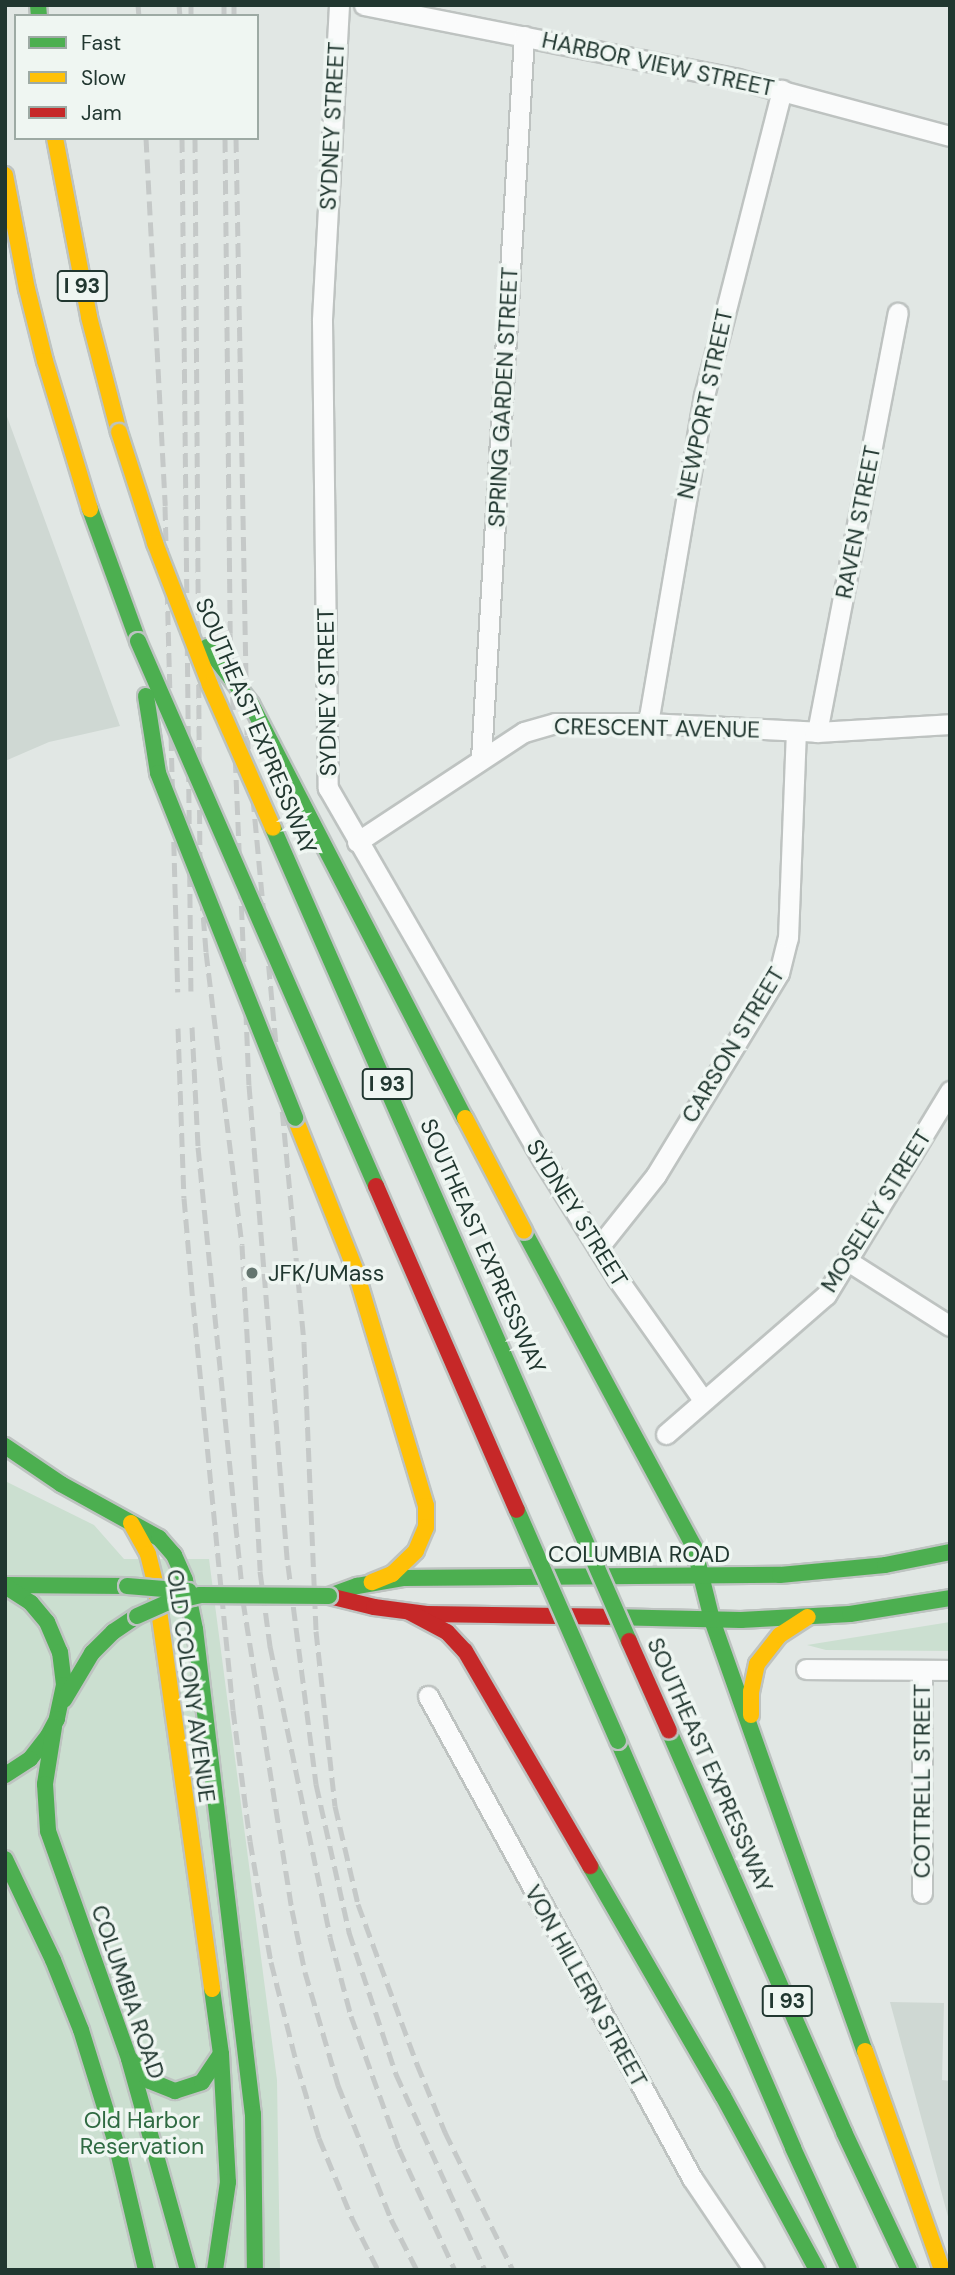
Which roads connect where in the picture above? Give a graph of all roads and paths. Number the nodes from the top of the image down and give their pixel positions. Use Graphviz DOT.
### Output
graph roads {
  1 [pos="339,5"];
  2 [pos="364,5"];
  3 [pos="524,36"];
  4 [pos="782,89"];
  5 [pos="950,136"];
  6 [pos="55,140"];
  7 [pos="5,176"];
  8 [pos="898,313"];
  9 [pos="181,614"];
  10 [pos="138,641"];
  11 [pos="648,723"];
  12 [pos="950,724"];
  13 [pos="796,731"];
  14 [pos="817,732"];
  15 [pos="481,758"];
  16 [pos="357,842"];
  17 [pos="950,1091"];
  18 [pos="598,1248"];
  19 [pos="848,1262"];
  20 [pos="950,1326"];
  21 [pos="703,1400"];
  22 [pos="666,1434"];
  23 [pos="6,1446"];
  24 [pos="5,1466"];
  25 [pos="61,1484"];
  26 [pos="125,1517"];
  27 [pos="950,1552"];
  28 [pos="703,1577"];
  29 [pos="372,1582"];
  30 [pos="5,1585"];
  31 [pos="210,1595"];
  32 [pos="328,1596"];
  33 [pos="950,1598"];
  34 [pos="409,1612"];
  35 [pos="808,1617"];
  36 [pos="712,1620"];
  37 [pos="806,1669"];
  38 [pos="922,1670"];
  39 [pos="950,1670"];
  40 [pos="429,1696"];
  41 [pos="60,1710"];
  42 [pos="54,1727"];
  43 [pos="755,1740"];
  44 [pos="5,1775"];
  45 [pos="5,1859"];
  46 [pos="922,1893"];
  47 [pos="221,2054"];
  48 [pos="130,2059"];
  49 [pos="146,2270"];
  50 [pos="188,2270"];
  51 [pos="215,2270"];
  52 [pos="255,2270"];
  53 [pos="754,2270"];
  54 [pos="817,2270"];
  55 [pos="849,2270"];
  56 [pos="908,2270"];
  57 [pos="942,2270"];
  1 -- 16 [label="street, SYDNEY STREET"];
  2 -- 3 [label="street, HARBOR VIEW STREET"];
  3 -- 4 [label="street, HARBOR VIEW STREET"];
  3 -- 15 [label="street, SPRING GARDEN STREET"];
  4 -- 5 [label="street, HARBOR VIEW STREET"];
  4 -- 11 [label="street, NEWPORT STREET"];
  6 -- 9 [label="main road, SOUTHEAST EXPRESSWAY / I 93, bridge"];
  7 -- 10 [label="main road, I 93"];
  8 -- 14 [label="street, RAVEN STREET"];
  9 -- 28 [label="main road, bridge"];
  9 -- 56 [label="main road, SOUTHEAST EXPRESSWAY / I 93, bridge"];
  10 -- 29 [label="main road, bridge"];
  10 -- 55 [label="main road, I 93, bridge"];
  11 -- 13 [label="street, CRESCENT AVENUE"];
  11 -- 15 [label="street, CRESCENT AVENUE"];
  12 -- 14 [label="street, CRESCENT AVENUE"];
  13 -- 14 [label="street, CRESCENT AVENUE"];
  13 -- 18 [label="street, CARSON STREET"];
  15 -- 16 [label="street, CRESCENT AVENUE"];
  16 -- 18 [label="street, SYDNEY STREET"];
  17 -- 19 [label="street, MOSELEY STREET"];
  18 -- 21 [label="street, SYDNEY STREET"];
  19 -- 20 [label="street"];
  19 -- 21 [label="street, MOSELEY STREET"];
  21 -- 22 [label="street, MOSELEY STREET"];
  23 -- 25 [label="main road"];
  24 -- 25 [label="main road"];
  25 -- 26 [label="main road"];
  26 -- 47 [label="main road, OLD COLONY AVENUE"];
  26 -- 52 [label="main road, OLD COLONY AVENUE"];
  27 -- 28 [label="main road, COLUMBIA ROAD"];
  28 -- 29 [label="main road, COLUMBIA ROAD"];
  28 -- 36 [label="main road"];
  29 -- 32 [label="main road, COLUMBIA ROAD"];
  30 -- 31 [label="main road, COLUMBIA ROAD, bridge"];
  30 -- 41 [label="main road"];
  31 -- 32 [label="main road, COLUMBIA ROAD, bridge"];
  31 -- 41 [label="main road, COLUMBIA ROAD, bridge"];
  32 -- 34 [label="main road, COLUMBIA ROAD"];
  33 -- 35 [label="main road, COLUMBIA ROAD"];
  34 -- 36 [label="main road, COLUMBIA ROAD"];
  34 -- 54 [label="main road"];
  35 -- 36 [label="main road, COLUMBIA ROAD"];
  35 -- 43 [label="main road"];
  36 -- 43 [label="main road"];
  37 -- 38 [label="street"];
  38 -- 39 [label="street"];
  38 -- 46 [label="street, COTTRELL STREET"];
  40 -- 53 [label="street, VON HILLERN STREET"];
  41 -- 42 [label="main road"];
  42 -- 44 [label="main road"];
  42 -- 48 [label="main road, COLUMBIA ROAD"];
  43 -- 57 [label="main road"];
  45 -- 49 [label="main road"];
  47 -- 48 [label="main road"];
  47 -- 51 [label="main road, OLD COLONY AVENUE"];
  48 -- 50 [label="main road, COLUMBIA ROAD"];
}
